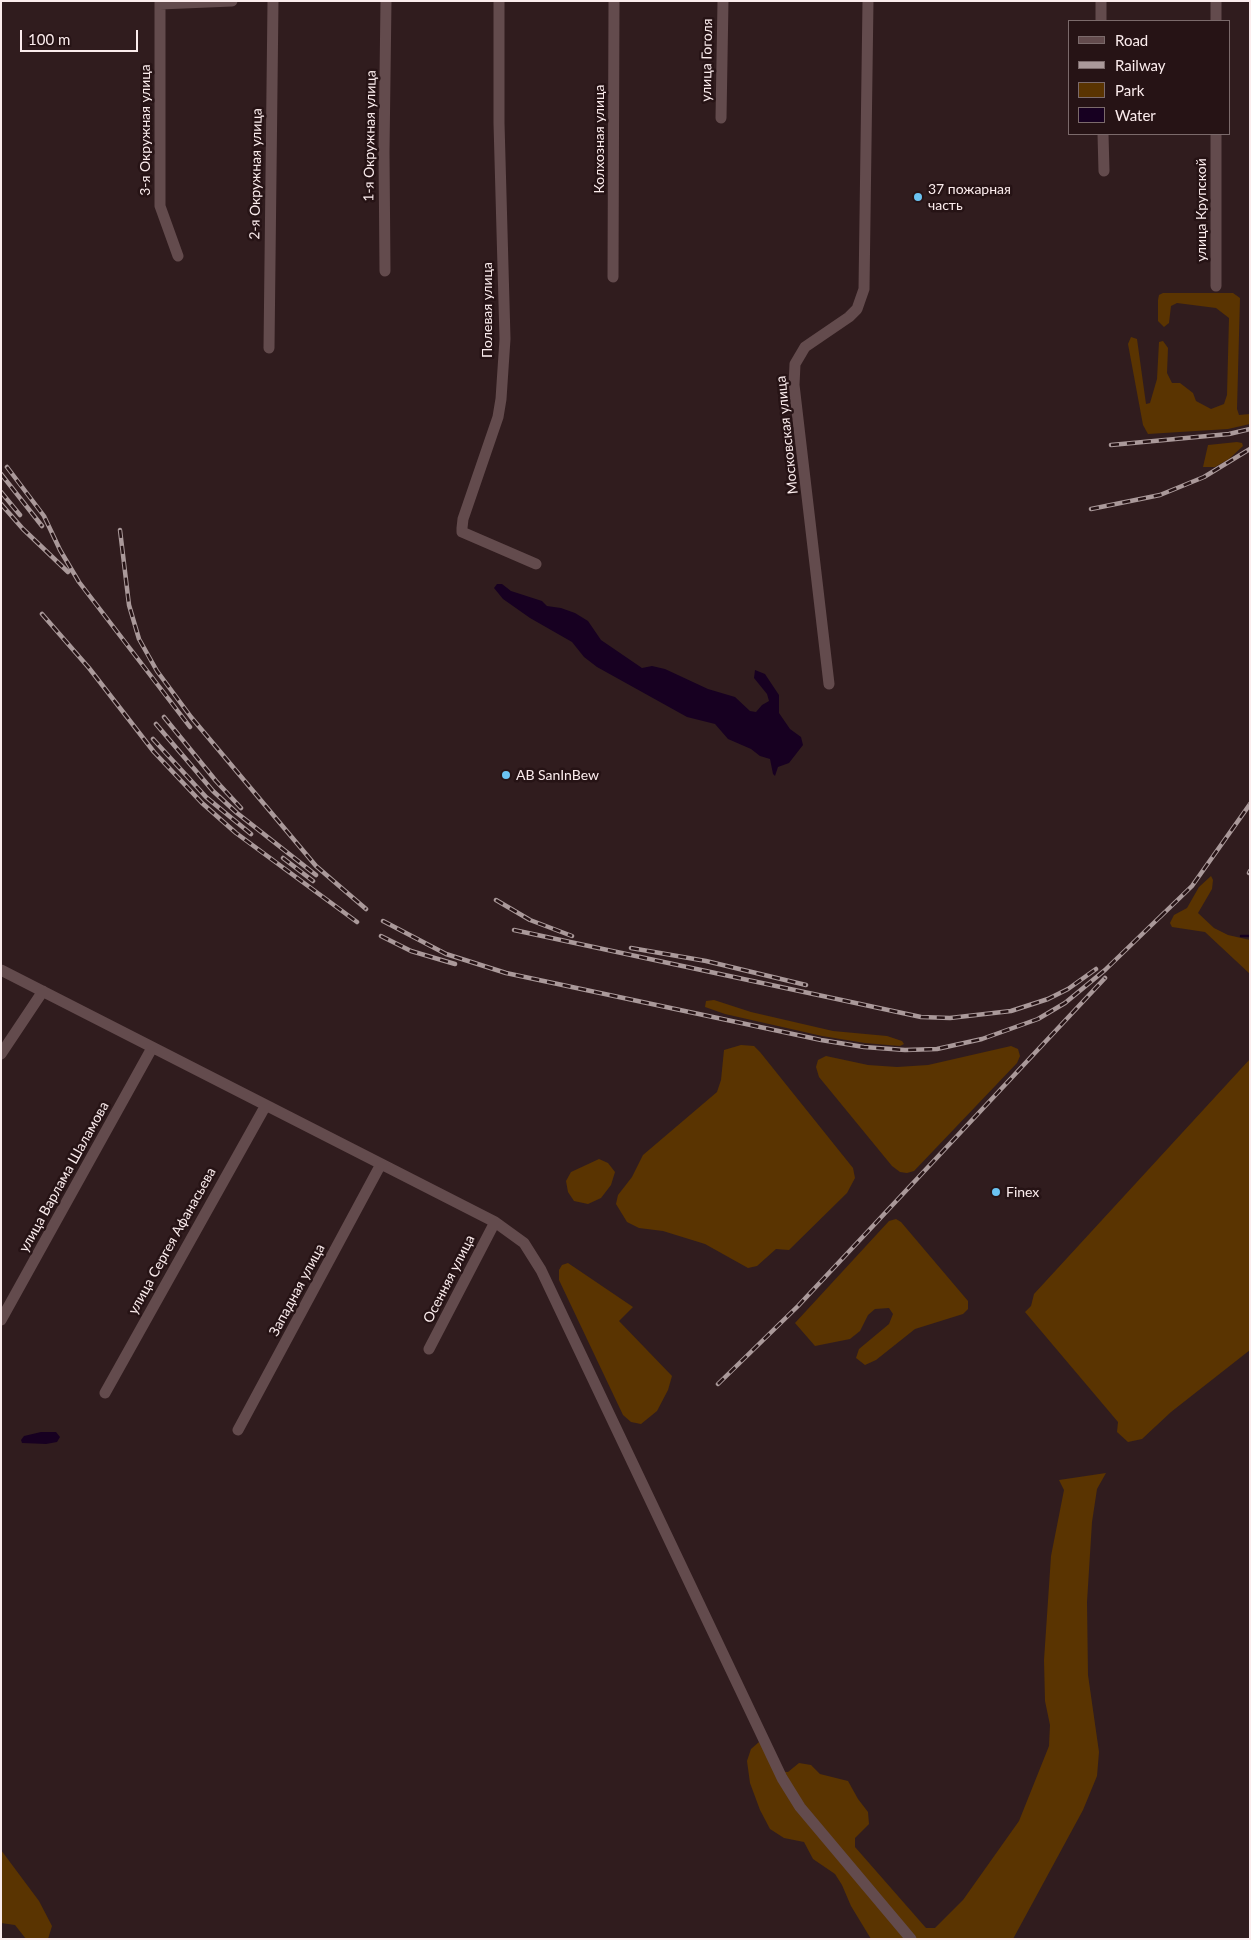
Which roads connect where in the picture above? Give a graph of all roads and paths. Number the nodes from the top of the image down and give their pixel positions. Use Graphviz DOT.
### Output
graph roads {
  1 [pos="232,1"];
  2 [pos="273,1"];
  3 [pos="386,1"];
  4 [pos="500,1"];
  5 [pos="614,1"];
  6 [pos="723,1"];
  7 [pos="868,1"];
  8 [pos="1101,1"];
  9 [pos="1216,1"];
  10 [pos="160,3"];
  11 [pos="1101,20"];
  12 [pos="1216,20"];
  13 [pos="721,118"];
  14 [pos="1103,135"];
  15 [pos="1216,135"];
  16 [pos="1104,171"];
  17 [pos="178,256"];
  18 [pos="385,271"];
  19 [pos="613,277"];
  20 [pos="1216,286"];
  21 [pos="269,348"];
  22 [pos="536,564"];
  23 [pos="829,684"];
  24 [pos="1,970"];
  25 [pos="43,992"];
  26 [pos="152,1048"];
  27 [pos="1,1054"];
  28 [pos="266,1105"];
  29 [pos="382,1164"];
  30 [pos="495,1222"];
  31 [pos="1,1320"];
  32 [pos="429,1350"];
  33 [pos="105,1393"];
  34 [pos="238,1430"];
  35 [pos="911,1939"];
  1 -- 10 [label="street"];
  2 -- 21 [label="street, 2-я Окружная улица"];
  3 -- 18 [label="street, 1-я Окружная улица"];
  4 -- 22 [label="street, Полевая улица"];
  5 -- 19 [label="street, Колхозная улица"];
  6 -- 13 [label="street, улица Гоголя"];
  7 -- 23 [label="street, Московская улица"];
  8 -- 11 [label="street"];
  9 -- 12 [label="street"];
  10 -- 17 [label="street, 3-я Окружная улица"];
  14 -- 16 [label="street"];
  15 -- 20 [label="street, улица Крупской"];
  24 -- 25 [label="street"];
  25 -- 26 [label="street"];
  25 -- 27 [label="street"];
  26 -- 28 [label="street"];
  26 -- 31 [label="street, улица Варлама Шаламова"];
  28 -- 29 [label="street"];
  28 -- 33 [label="street, улица Сергея Афанасьева"];
  29 -- 30 [label="street"];
  29 -- 34 [label="street, Западная улица"];
  30 -- 32 [label="street, Осенняя улица"];
  30 -- 35 [label="street"];
}
